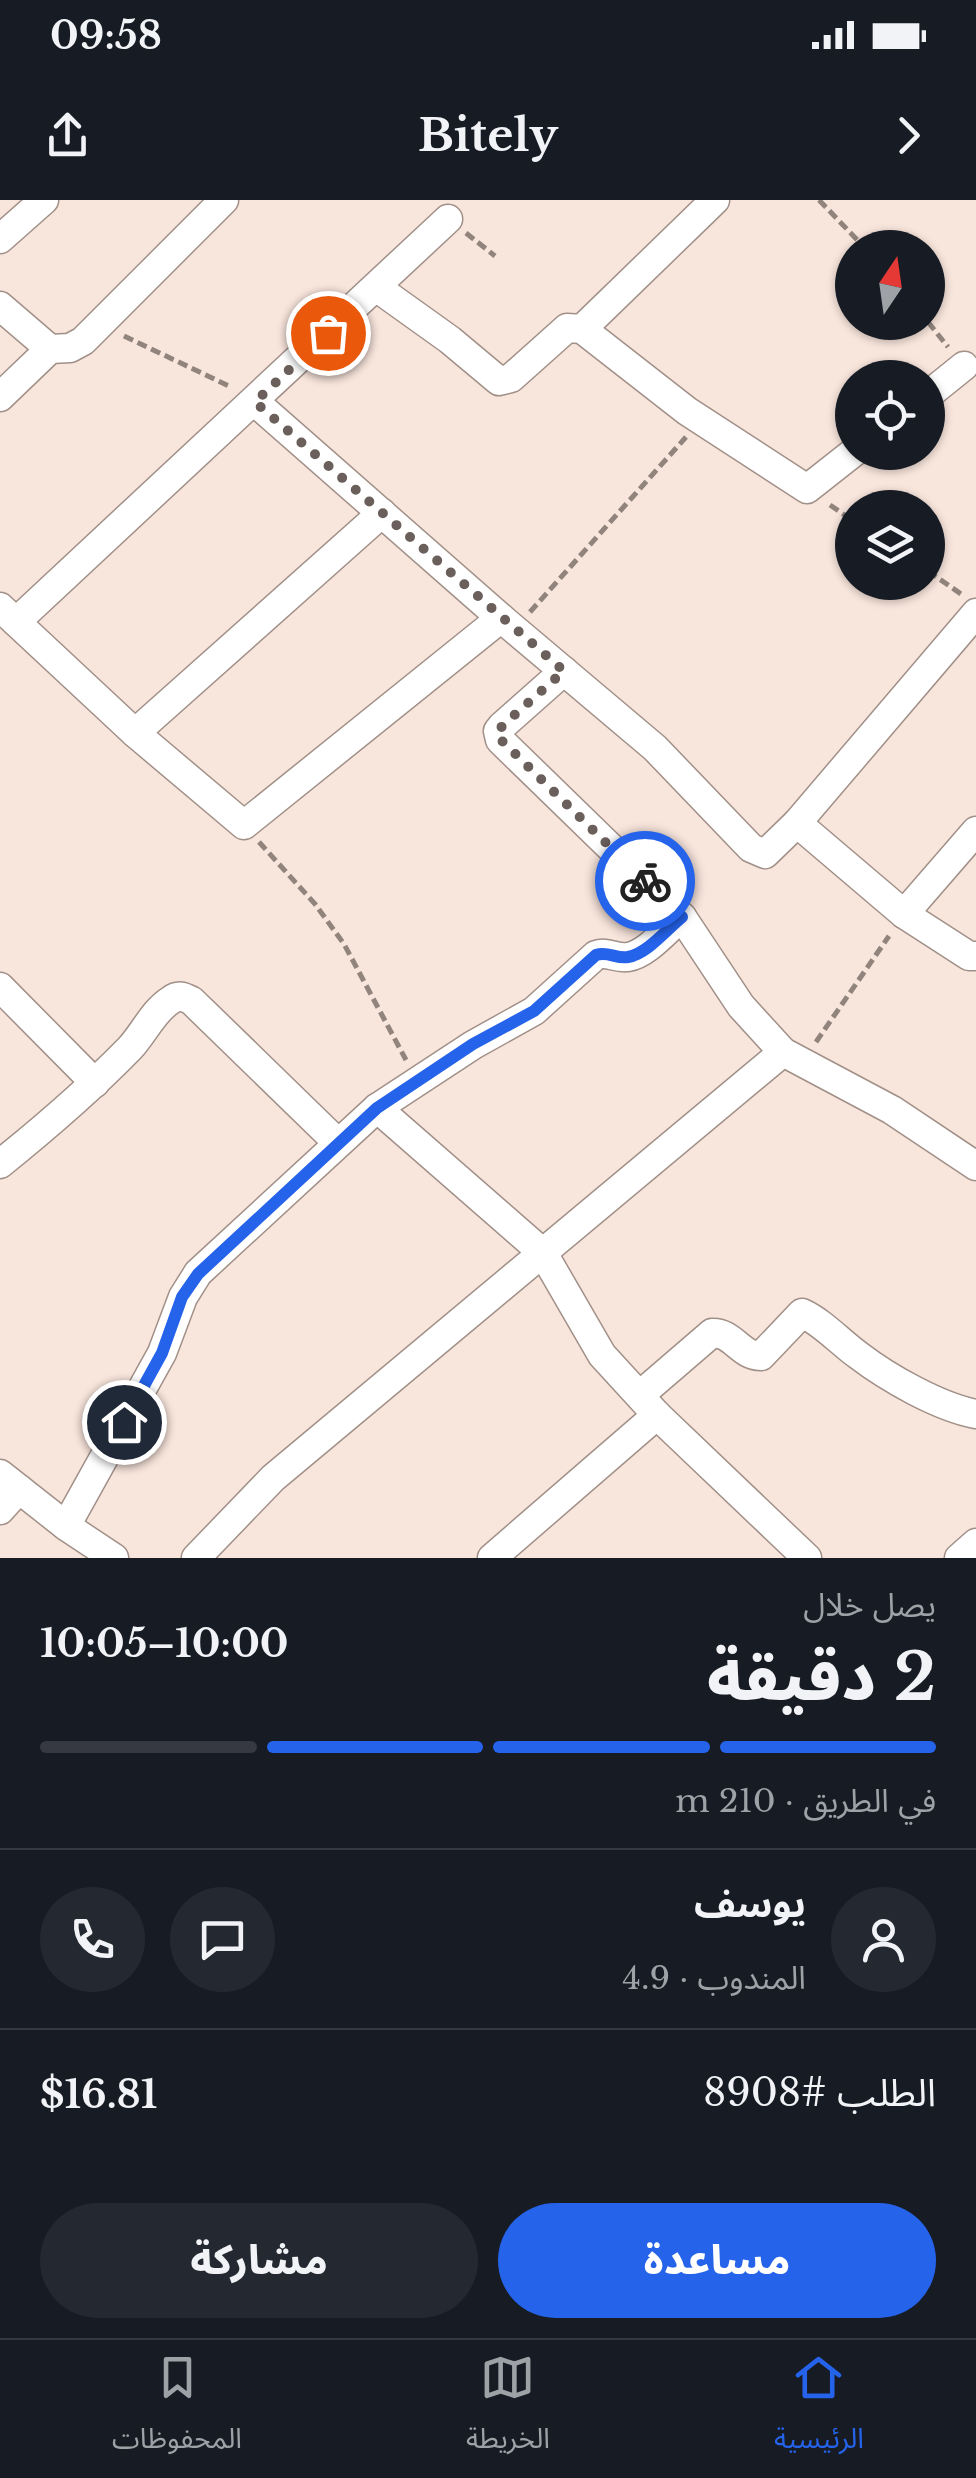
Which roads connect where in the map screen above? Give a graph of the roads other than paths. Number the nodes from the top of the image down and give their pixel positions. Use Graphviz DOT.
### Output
graph roads {
  1 [pos="44,200"];
  2 [pos="224,200"];
  3 [pos="715,200"];
  4 [pos="448,219"];
  5 [pos="0,239"];
  6 [pos="376,287"];
  7 [pos="0,306"];
  8 [pos="582,329"];
  9 [pos="50,349"];
  10 [pos="964,366"];
  11 [pos="945,381"];
  12 [pos="0,396"];
  13 [pos="255,402"];
  14 [pos="835,467"];
  15 [pos="382,513"];
  16 [pos="976,613"];
  17 [pos="8,615"];
  18 [pos="508,624"];
  19 [pos="564,671"];
  20 [pos="135,732"];
  21 [pos="797,822"];
  22 [pos="976,831"];
  23 [pos="904,914"];
  24 [pos="682,917"];
  25 [pos="976,956"];
  26 [pos="0,987"];
  27 [pos="793,1057"];
  28 [pos="94,1083"];
  29 [pos="377,1108"];
  30 [pos="337,1142"];
  31 [pos="0,1164"];
  32 [pos="976,1166"];
  33 [pos="543,1254"];
  34 [pos="648,1405"];
  35 [pos="976,1414"];
  36 [pos="6,1491"];
  37 [pos="66,1526"];
  38 [pos="976,1543"];
  39 [pos="114,1558"];
  40 [pos="196,1558"];
  41 [pos="492,1558"];
  42 [pos="807,1558"];
  43 [pos="959,1558"];
  1 -- 5 [label="street"];
  2 -- 9 [label="street"];
  3 -- 8 [label="street"];
  4 -- 6 [label="street"];
  6 -- 8 [label="street"];
  6 -- 13 [label="street"];
  7 -- 9 [label="street"];
  8 -- 14 [label="street"];
  9 -- 12 [label="street"];
  10 -- 11 [label="street"];
  13 -- 15 [label="street"];
  13 -- 17 [label="street"];
  15 -- 18 [label="street"];
  15 -- 20 [label="street"];
  16 -- 21 [label="street"];
  17 -- 20 [label="street"];
  18 -- 19 [label="street"];
  18 -- 20 [label="street"];
  19 -- 21 [label="street"];
  19 -- 24 [label="street"];
  21 -- 23 [label="street"];
  22 -- 23 [label="street"];
  23 -- 25 [label="street"];
  24 -- 27 [label="street"];
  24 -- 29 [label="street"];
  26 -- 28 [label="street"];
  27 -- 32 [label="street"];
  27 -- 33 [label="street"];
  28 -- 30 [label="street"];
  28 -- 31 [label="street"];
  29 -- 30 [label="street"];
  29 -- 33 [label="street"];
  30 -- 37 [label="street"];
  33 -- 34 [label="street"];
  33 -- 40 [label="street"];
  34 -- 35 [label="street"];
  34 -- 41 [label="street"];
  34 -- 42 [label="street"];
  36 -- 37 [label="street"];
  37 -- 39 [label="street"];
  38 -- 43 [label="street"];
}
